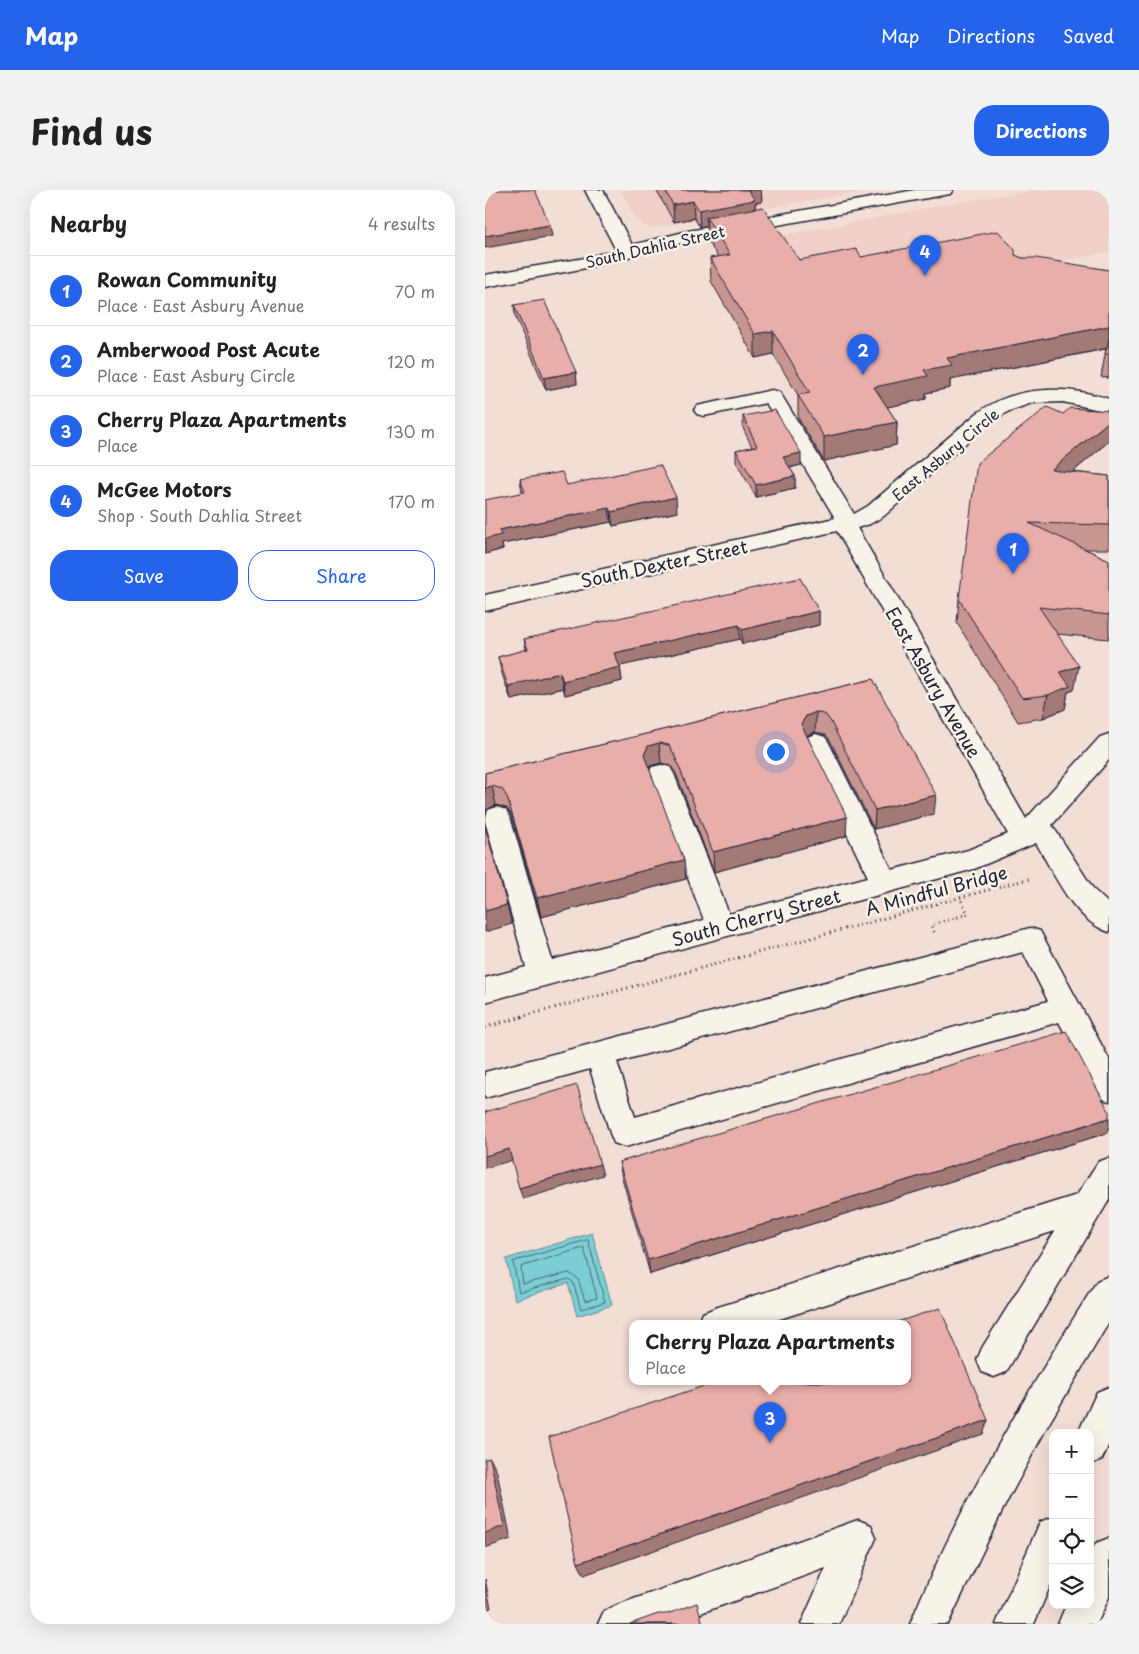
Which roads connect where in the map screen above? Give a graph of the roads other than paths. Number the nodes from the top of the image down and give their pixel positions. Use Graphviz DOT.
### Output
graph roads {
  1 [pos="594,190"];
  2 [pos="944,190"];
  3 [pos="825,195"];
  4 [pos="888,195"];
  5 [pos="835,210"];
  6 [pos="771,221"];
  7 [pos="783,238"];
  8 [pos="626,252"];
  9 [pos="485,281"];
  10 [pos="1109,406"];
  11 [pos="704,410"];
  12 [pos="846,524"];
  13 [pos="485,603"];
  14 [pos="816,743"];
  15 [pos="1109,743"];
  16 [pos="661,774"];
  17 [pos="497,817"];
  18 [pos="1032,832"];
  19 [pos="885,883"];
  20 [pos="1109,921"];
  21 [pos="719,927"];
  22 [pos="542,974"];
  23 [pos="485,990"];
  24 [pos="1067,1008"];
  25 [pos="600,1054"];
  26 [pos="485,1085"];
  27 [pos="1109,1088"];
  28 [pos="1109,1172"];
  29 [pos="1089,1206"];
  30 [pos="1109,1292"];
  31 [pos="728,1320"];
  32 [pos="994,1360"];
  33 [pos="1109,1404"];
  34 [pos="1094,1438"];
  35 [pos="1049,1544"];
  36 [pos="1109,1556"];
  37 [pos="1094,1588"];
  38 [pos="1084,1609"];
  39 [pos="617,1624"];
  40 [pos="820,1624"];
  41 [pos="929,1624"];
  42 [pos="1015,1624"];
  43 [pos="1077,1624"];
  1 -- 8 [label="main road"];
  2 -- 4 [label="main road, South Dahlia Street"];
  3 -- 5 [label="main road"];
  4 -- 5 [label="main road, South Dahlia Street"];
  5 -- 6 [label="main road, South Dahlia Street"];
  6 -- 7 [label="main road"];
  6 -- 8 [label="main road, South Dahlia Street"];
  8 -- 9 [label="main road, South Dahlia Street"];
  10 -- 12 [label="main road, East Asbury Circle"];
  11 -- 12 [label="main road, East Asbury Avenue"];
  12 -- 13 [label="main road, South Dexter Street"];
  12 -- 18 [label="main road, East Asbury Avenue"];
  14 -- 19 [label="main road"];
  15 -- 18 [label="main road"];
  16 -- 21 [label="main road"];
  17 -- 22 [label="main road"];
  18 -- 19 [label="main road, South Cherry Street"];
  18 -- 20 [label="main road, East Asbury Avenue"];
  19 -- 21 [label="main road, South Cherry Street"];
  21 -- 22 [label="main road, South Cherry Street"];
  22 -- 23 [label="main road, South Cherry Street"];
  24 -- 25 [label="main road"];
  24 -- 25 [label="main road"];
  24 -- 27 [label="main road"];
  25 -- 26 [label="main road"];
  28 -- 29 [label="main road"];
  29 -- 31 [label="main road"];
  29 -- 32 [label="main road"];
  30 -- 41 [label="main road"];
  33 -- 34 [label="main road"];
  35 -- 42 [label="main road"];
  36 -- 37 [label="main road"];
  38 -- 43 [label="main road"];
  39 -- 40 [label="main road"];
}
